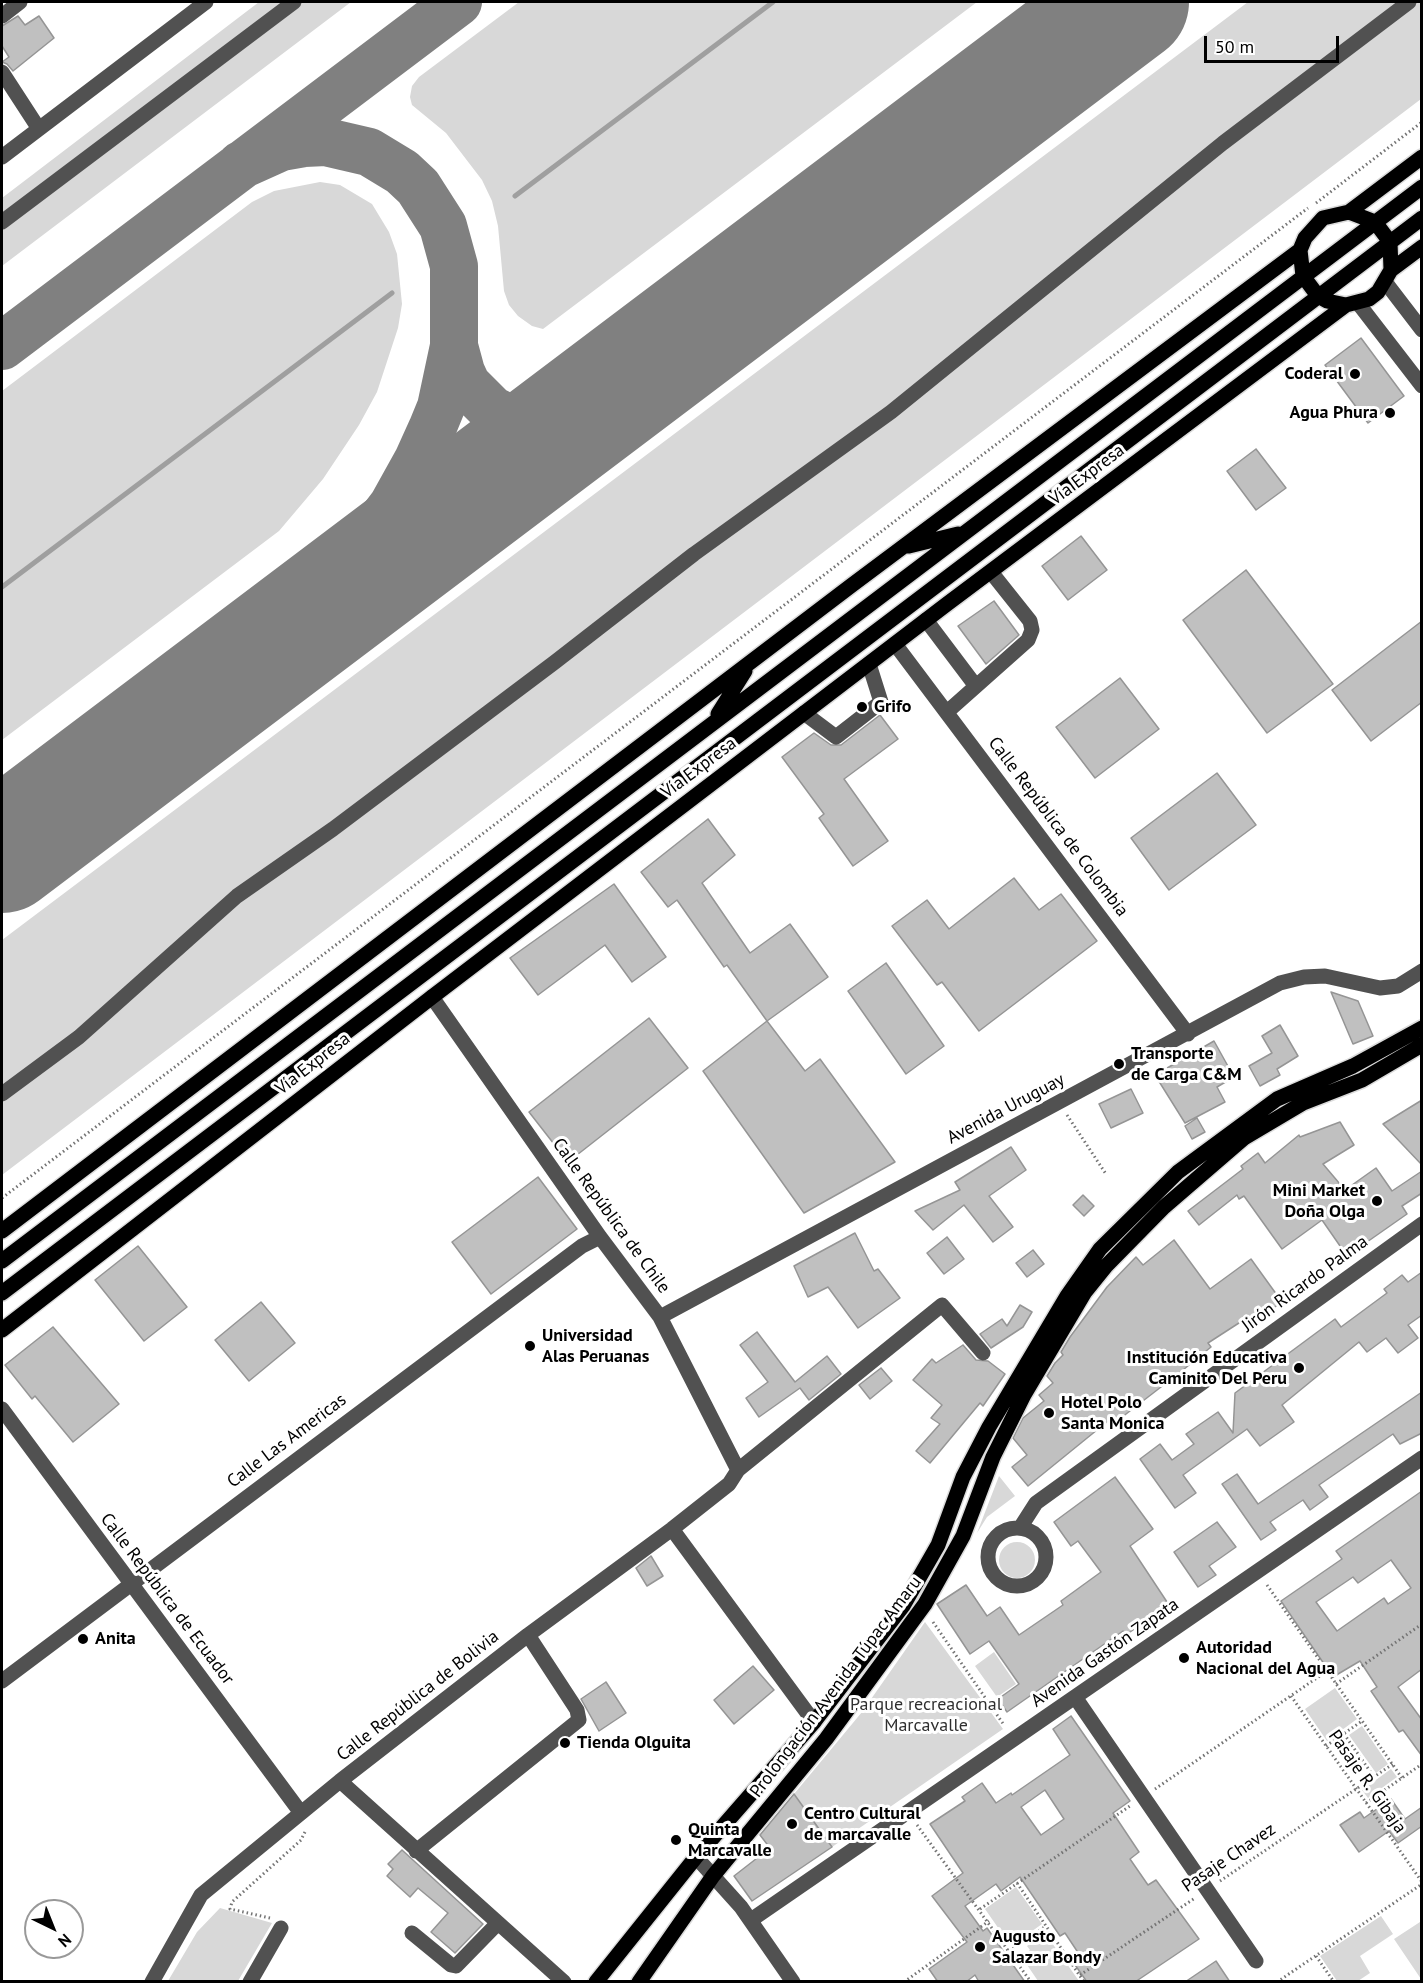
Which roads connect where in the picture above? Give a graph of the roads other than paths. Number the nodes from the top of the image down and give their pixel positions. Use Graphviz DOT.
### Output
graph roads {
  1 [pos="21,2"];
  2 [pos="206,2"];
  3 [pos="294,2"];
  4 [pos="1409,2"];
  5 [pos="2,16"];
  6 [pos="2,72"];
  7 [pos="39,129"];
  8 [pos="2,157"];
  9 [pos="1422,157"];
  10 [pos="1422,187"];
  11 [pos="1349,212"];
  12 [pos="1422,218"];
  13 [pos="2,222"];
  14 [pos="1375,222"];
  15 [pos="1390,242"];
  16 [pos="1422,247"];
  17 [pos="1300,250"];
  18 [pos="1303,276"];
  19 [pos="1388,277"];
  20 [pos="1318,296"];
  21 [pos="1352,304"];
  22 [pos="1422,330"];
  23 [pos="1422,386"];
  24 [pos="964,532"];
  25 [pos="903,547"];
  26 [pos="979,553"];
  27 [pos="991,572"];
  28 [pos="947,604"];
  29 [pos="926,620"];
  30 [pos="895,645"];
  31 [pos="749,663"];
  32 [pos="869,664"];
  33 [pos="975,685"];
  34 [pos="947,712"];
  35 [pos="799,717"];
  36 [pos="712,724"];
  37 [pos="729,742"];
  38 [pos="1422,971"];
  39 [pos="432,997"];
  40 [pos="1422,1028"];
  41 [pos="1188,1034"];
  42 [pos="1422,1045"];
  43 [pos="2,1094"];
  44 [pos="1422,1224"];
  45 [pos="2,1231"];
  46 [pos="600,1237"];
  47 [pos="2,1261"];
  48 [pos="2,1293"];
  49 [pos="660,1317"];
  50 [pos="2,1330"];
  51 [pos="983,1353"];
  52 [pos="2,1409"];
  53 [pos="1422,1458"];
  54 [pos="738,1470"];
  55 [pos="1020,1528"];
  56 [pos="672,1529"];
  57 [pos="131,1582"];
  58 [pos="528,1635"];
  59 [pos="2,1682"];
  60 [pos="1076,1697"];
  61 [pos="814,1722"];
  62 [pos="340,1781"];
  63 [pos="301,1813"];
  64 [pos="416,1851"];
  65 [pos="696,1857"];
  66 [pos="713,1876"];
  67 [pos="751,1920"];
  68 [pos="498,1923"];
  69 [pos="281,1928"];
  70 [pos="412,1933"];
  71 [pos="1256,1961"];
  72 [pos="790,1980"];
  73 [pos="152,1982"];
  74 [pos="250,1982"];
  75 [pos="564,1982"];
  76 [pos="596,1982"];
  77 [pos="639,1982"];
  1 -- 5 [label="street"];
  2 -- 7 [label="street"];
  3 -- 13 [label="street"];
  4 -- 43 [label="street"];
  6 -- 7 [label="street"];
  7 -- 8 [label="street"];
  9 -- 11 [label="main road"];
  10 -- 14 [label="main road, Vía Expresa"];
  11 -- 14 [label="main road"];
  11 -- 17 [label="main road"];
  12 -- 15 [label="main road, Vía Expresa"];
  14 -- 15 [label="main road"];
  14 -- 18 [label="main road, Vía Expresa"];
  15 -- 19 [label="main road"];
  15 -- 20 [label="main road, Vía Expresa"];
  16 -- 19 [label="main road, Vía Expresa"];
  17 -- 18 [label="main road"];
  17 -- 25 [label="main road"];
  18 -- 20 [label="main road"];
  18 -- 24 [label="main road, Vía Expresa"];
  19 -- 21 [label="main road, Vía Expresa"];
  19 -- 22 [label="street"];
  20 -- 21 [label="main road"];
  20 -- 26 [label="main road, Vía Expresa"];
  21 -- 23 [label="street"];
  21 -- 27 [label="main road, Vía Expresa"];
  24 -- 25 [label="main road"];
  24 -- 36 [label="main road, Vía Expresa"];
  25 -- 31 [label="main road"];
  26 -- 28 [label="main road"];
  26 -- 37 [label="main road, Vía Expresa"];
  27 -- 28 [label="main road, Vía Expresa"];
  27 -- 33 [label="street"];
  28 -- 29 [label="main road, Vía Expresa"];
  29 -- 30 [label="main road, Vía Expresa"];
  29 -- 33 [label="street"];
  30 -- 32 [label="main road, Vía Expresa"];
  30 -- 34 [label="street, Calle República de Colombia"];
  31 -- 36 [label="main road"];
  31 -- 45 [label="main road"];
  32 -- 35 [label="main road, Vía Expresa"];
  32 -- 35 [label="street"];
  33 -- 34 [label="street"];
  34 -- 41 [label="street, Calle República de Colombia"];
  35 -- 37 [label="main road"];
  35 -- 39 [label="main road, Vía Expresa"];
  36 -- 47 [label="main road, Vía Expresa"];
  37 -- 48 [label="main road, Vía Expresa"];
  38 -- 41 [label="street, Avenida Uruguay"];
  39 -- 46 [label="street, Calle República de Chile"];
  39 -- 50 [label="main road, Vía Expresa"];
  40 -- 61 [label="main road, Prolongación Avenida Túpac Amaru"];
  41 -- 49 [label="street, Avenida Uruguay"];
  42 -- 66 [label="main road, Prolongación Avenida Túpac Amaru"];
  44 -- 55 [label="street, Jirón Ricardo Palma"];
  46 -- 49 [label="street, Calle República de Chile"];
  46 -- 57 [label="street, Calle Las Americas"];
  49 -- 54 [label="street, Calle República de Chile"];
  51 -- 54 [label="street, Calle República de Bolivia"];
  52 -- 57 [label="street, Calle República de Ecuador"];
  53 -- 60 [label="street, Avenida Gastón Zapata"];
  54 -- 56 [label="street, Calle República de Bolivia"];
  56 -- 58 [label="street, Calle República de Bolivia"];
  56 -- 61 [label="street"];
  57 -- 59 [label="street, Calle Las Americas"];
  57 -- 63 [label="street, Calle República de Ecuador"];
  58 -- 62 [label="street, Calle República de Bolivia"];
  58 -- 64 [label="street"];
  60 -- 67 [label="street, Avenida Gastón Zapata"];
  60 -- 71 [label="street"];
  61 -- 65 [label="main road, Prolongación Avenida Túpac Amaru"];
  62 -- 63 [label="street, Calle República de Bolivia"];
  62 -- 64 [label="street"];
  63 -- 73 [label="street, Calle República de Bolivia"];
  64 -- 68 [label="street"];
  65 -- 66 [label="street"];
  65 -- 76 [label="main road, Prolongación Avenida Túpac Amaru"];
  66 -- 67 [label="street"];
  66 -- 77 [label="main road, Prolongación Avenida Túpac Amaru"];
  67 -- 72 [label="street"];
  68 -- 70 [label="street"];
  68 -- 75 [label="street"];
  69 -- 74 [label="street"];
}
